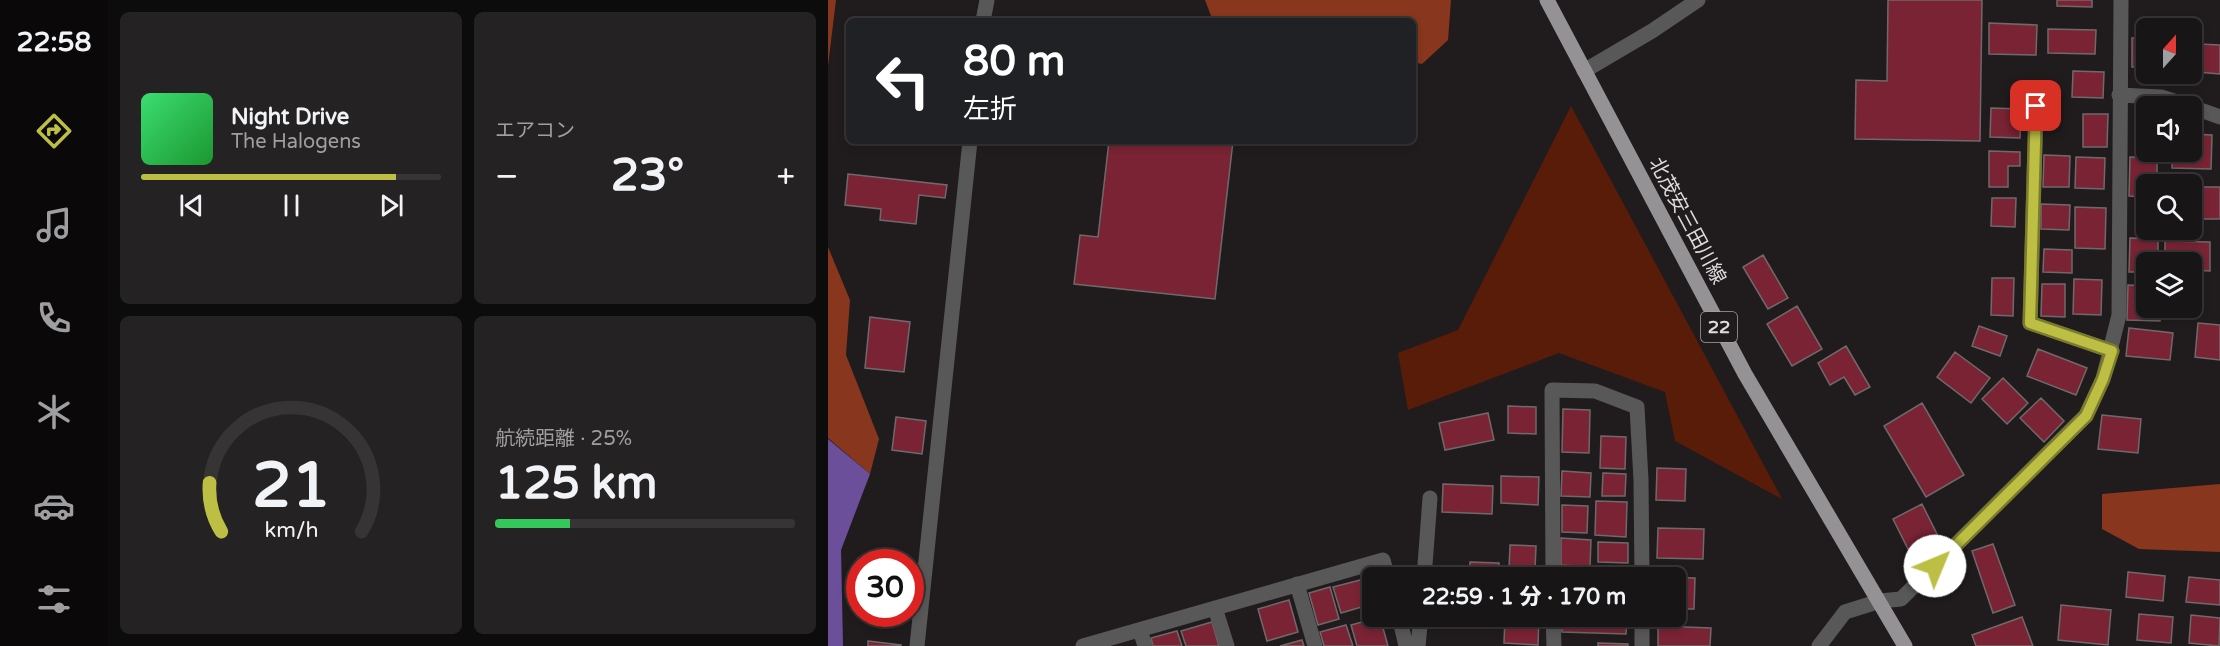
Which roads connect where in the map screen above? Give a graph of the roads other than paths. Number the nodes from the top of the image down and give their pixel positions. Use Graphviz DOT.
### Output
graph roads {
  1 [pos="987,0"];
  2 [pos="1547,0"];
  3 [pos="1698,0"];
  4 [pos="2121,0"];
  5 [pos="984,18"];
  6 [pos="1584,71"];
  7 [pos="2119,94"];
  8 [pos="2147,96"];
  9 [pos="2036,106"];
  10 [pos="2202,111"];
  11 [pos="2220,117"];
  12 [pos="970,144"];
  13 [pos="2112,351"];
  14 [pos="1430,498"];
  15 [pos="1385,567"];
  16 [pos="1425,567"];
  17 [pos="1553,567"];
  18 [pos="1642,567"];
  19 [pos="1298,584"];
  20 [pos="1880,601"];
  21 [pos="1215,608"];
  22 [pos="1402,627"];
  23 [pos="1420,627"];
  24 [pos="1553,627"];
  25 [pos="1642,627"];
  26 [pos="1140,630"];
  27 [pos="917,646"];
  28 [pos="1083,646"];
  29 [pos="1145,646"];
  30 [pos="1227,646"];
  31 [pos="1315,646"];
  32 [pos="1406,646"];
  33 [pos="1418,646"];
  34 [pos="1554,646"];
  35 [pos="1642,646"];
  36 [pos="1819,646"];
  37 [pos="1905,646"];
  1 -- 5 [label="street"];
  2 -- 6 [label="main road, 北茂安三田川線 / 22"];
  3 -- 6 [label="street"];
  4 -- 7 [label="street"];
  6 -- 20 [label="main road, 北茂安三田川線 / 22"];
  7 -- 8 [label="street"];
  7 -- 13 [label="street"];
  9 -- 13 [label="street"];
  10 -- 11 [label="street"];
  12 -- 27 [label="street"];
  13 -- 20 [label="street"];
  14 -- 16 [label="street"];
  15 -- 19 [label="street"];
  17 -- 18 [label="street"];
  19 -- 21 [label="street"];
  19 -- 31 [label="street"];
  20 -- 36 [label="street"];
  20 -- 37 [label="main road, 北茂安三田川線 / 22"];
  21 -- 26 [label="street"];
  21 -- 30 [label="street"];
  22 -- 32 [label="street"];
  23 -- 33 [label="street"];
  24 -- 34 [label="street"];
  25 -- 35 [label="street"];
  26 -- 28 [label="street"];
  26 -- 29 [label="street"];
}
